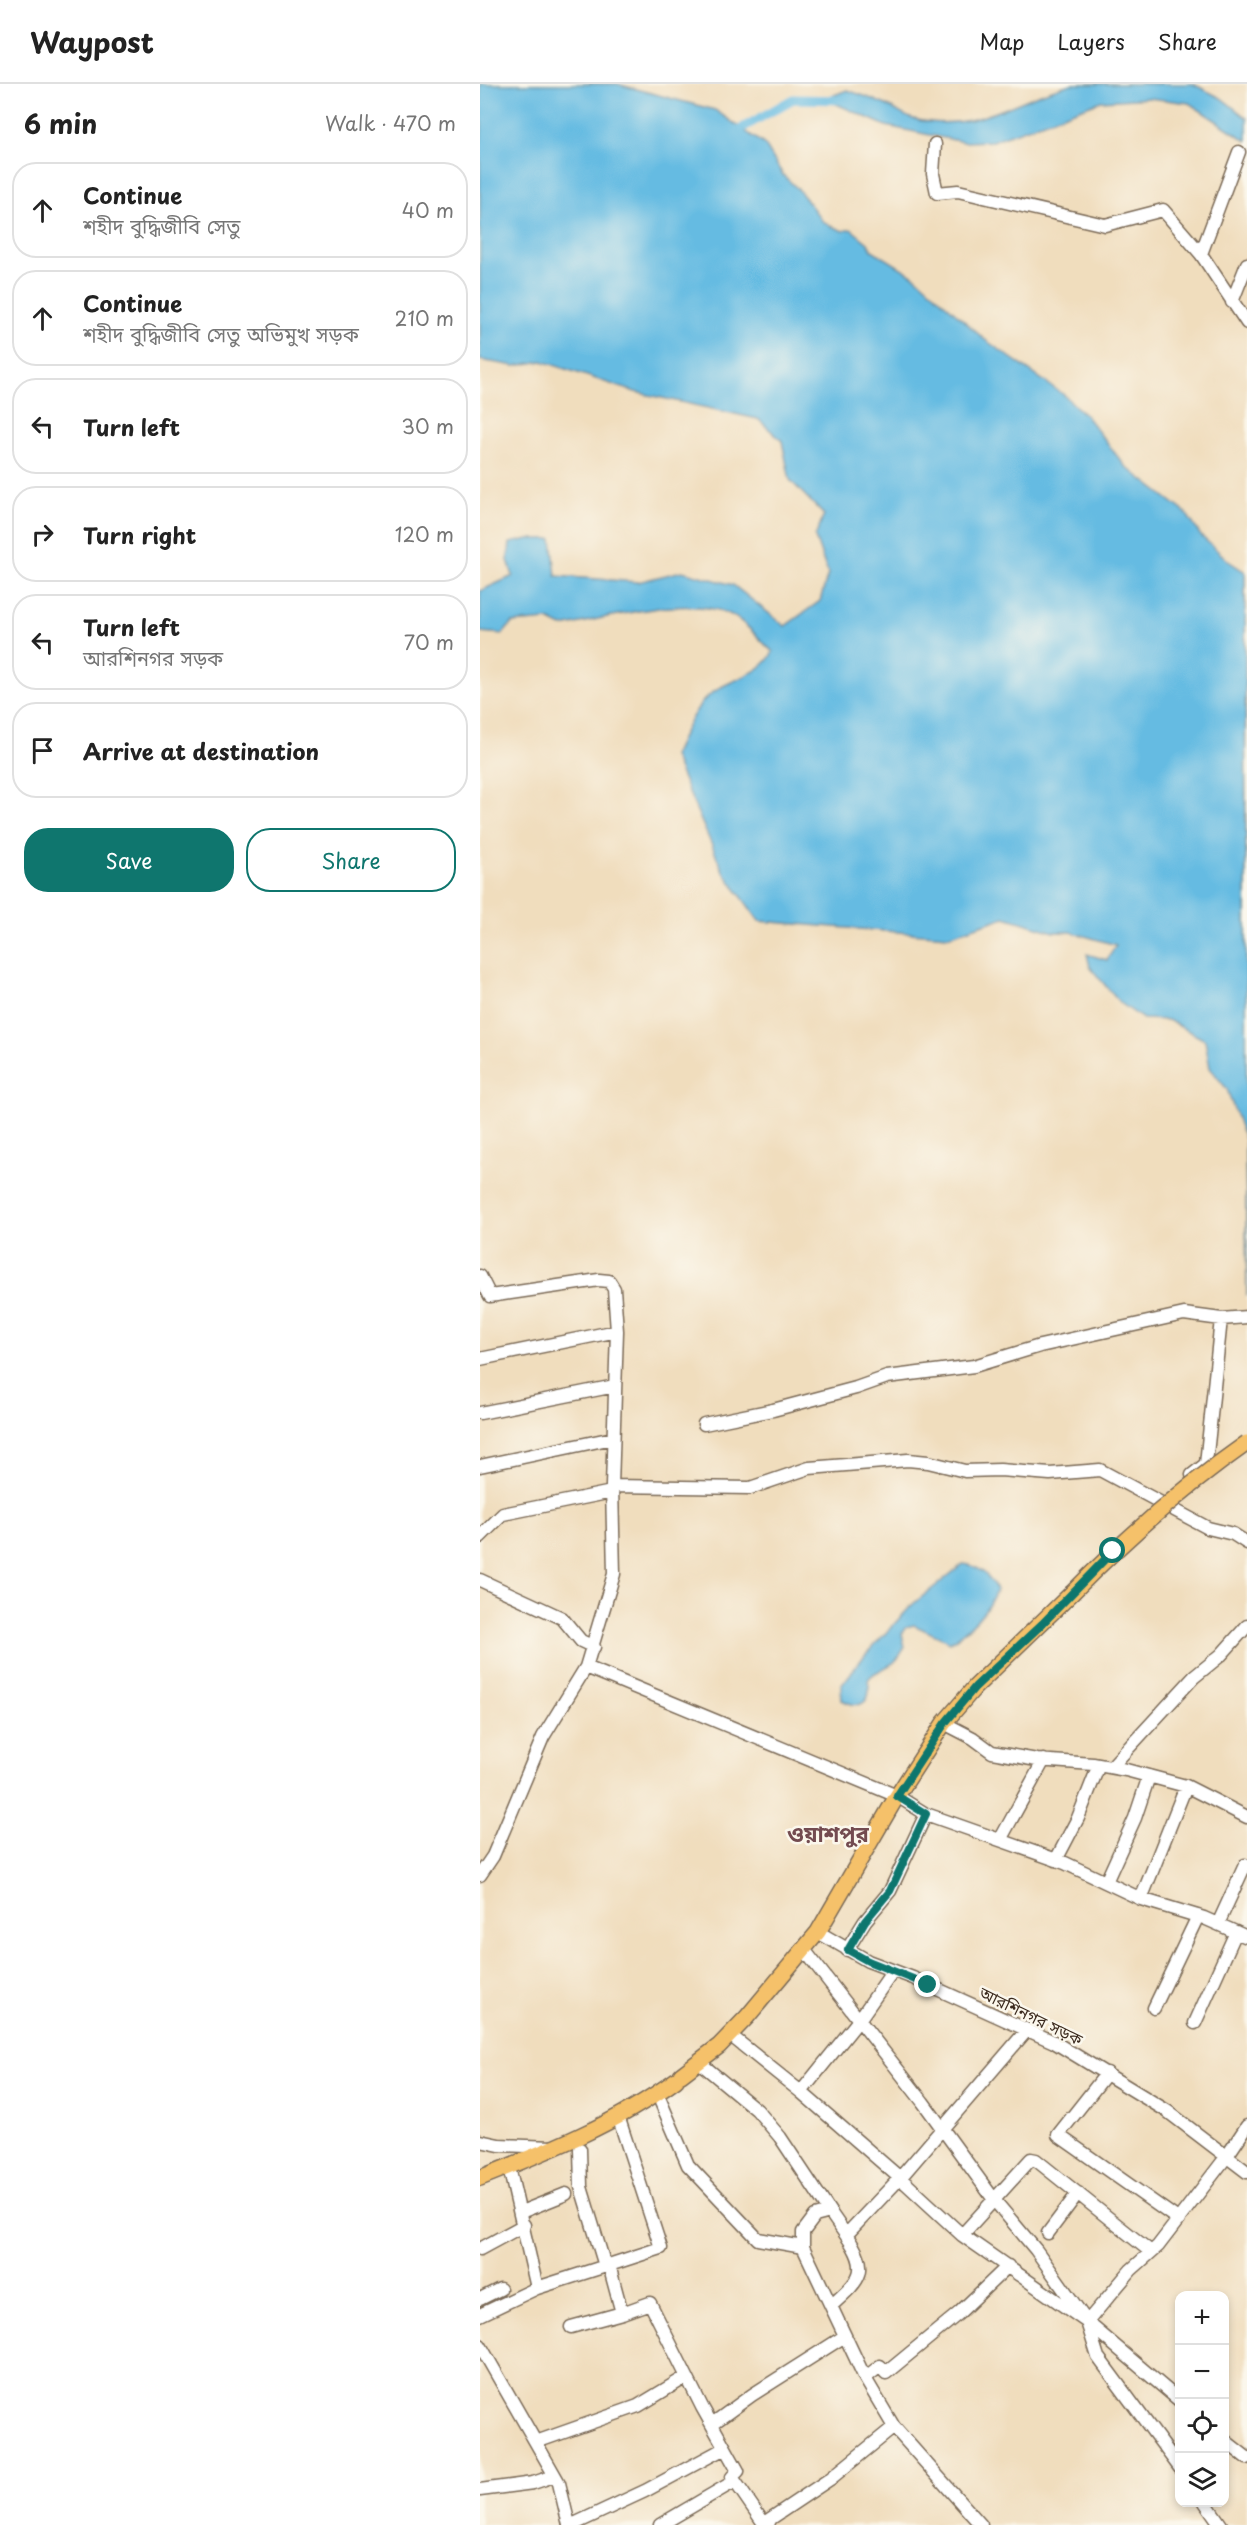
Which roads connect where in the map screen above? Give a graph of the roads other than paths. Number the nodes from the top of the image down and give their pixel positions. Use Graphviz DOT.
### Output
graph roads {
  1 [pos="935,144"];
  2 [pos="1239,152"];
  3 [pos="1200,254"];
  4 [pos="1247,264"];
  5 [pos="1232,302"];
  6 [pos="1247,323"];
  7 [pos="480,1276"];
  8 [pos="485,1297"];
  9 [pos="1247,1317"];
  10 [pos="1221,1319"];
  11 [pos="617,1331"];
  12 [pos="480,1359"];
  13 [pos="615,1386"];
  14 [pos="480,1413"];
  15 [pos="704,1424"];
  16 [pos="613,1438"];
  17 [pos="1247,1443"];
  18 [pos="480,1466"];
  19 [pos="612,1489"];
  20 [pos="1161,1501"];
  21 [pos="480,1538"];
  22 [pos="1247,1542"];
  23 [pos="480,1580"];
  24 [pos="1247,1626"];
  25 [pos="594,1647"];
  26 [pos="586,1667"];
  27 [pos="945,1723"];
  28 [pos="1044,1760"];
  29 [pos="1105,1766"];
  30 [pos="1149,1776"];
  31 [pos="1186,1786"];
  32 [pos="897,1796"];
  33 [pos="926,1814"];
  34 [pos="1247,1817"];
  35 [pos="1000,1840"];
  36 [pos="1056,1860"];
  37 [pos="1245,1865"];
  38 [pos="480,1875"];
  39 [pos="1106,1882"];
  40 [pos="1141,1899"];
  41 [pos="1198,1916"];
  42 [pos="1218,1924"];
  43 [pos="818,1932"];
  44 [pos="1241,1935"];
  45 [pos="848,1950"];
  46 [pos="806,1952"];
  47 [pos="893,1971"];
  48 [pos="1154,2008"];
  49 [pos="859,2020"];
  50 [pos="1195,2023"];
  51 [pos="1027,2030"];
  52 [pos="730,2035"];
  53 [pos="699,2062"];
  54 [pos="1107,2073"];
  55 [pos="657,2092"];
  56 [pos="801,2092"];
  57 [pos="618,2116"];
  58 [pos="1247,2126"];
  59 [pos="943,2129"];
  60 [pos="480,2141"];
  61 [pos="560,2147"];
  62 [pos="580,2149"];
  63 [pos="1227,2156"];
  64 [pos="509,2167"];
  65 [pos="1247,2172"];
  66 [pos="480,2178"];
  67 [pos="900,2178"];
  68 [pos="1078,2193"];
  69 [pos="566,2194"];
  70 [pos="995,2201"];
  71 [pos="521,2212"];
  72 [pos="830,2212"];
  73 [pos="1179,2220"];
  74 [pos="524,2225"];
  75 [pos="1048,2233"];
  76 [pos="846,2235"];
  77 [pos="962,2235"];
  78 [pos="803,2247"];
  79 [pos="480,2249"];
  80 [pos="1151,2252"];
  81 [pos="607,2266"];
  82 [pos="1008,2266"];
  83 [pos="537,2288"];
  84 [pos="500,2289"];
  85 [pos="480,2299"];
  86 [pos="831,2306"];
  87 [pos="622,2313"];
  88 [pos="480,2315"];
  89 [pos="1087,2322"];
  90 [pos="571,2327"];
  91 [pos="845,2336"];
  92 [pos="480,2344"];
  93 [pos="686,2377"];
  94 [pos="865,2378"];
  95 [pos="1177,2399"];
  96 [pos="712,2424"];
  97 [pos="894,2427"];
  98 [pos="536,2442"];
  99 [pos="1229,2443"];
  100 [pos="725,2448"];
  101 [pos="1247,2458"];
  102 [pos="1175,2463"];
  103 [pos="551,2477"];
  104 [pos="735,2481"];
  105 [pos="480,2490"];
  106 [pos="1208,2507"];
  107 [pos="570,2525"];
  108 [pos="660,2525"];
  109 [pos="767,2525"];
  110 [pos="981,2525"];
  111 [pos="1221,2525"];
  1 -- 3 [label="street"];
  2 -- 3 [label="street"];
  3 -- 5 [label="street"];
  4 -- 5 [label="street"];
  5 -- 6 [label="street"];
  7 -- 8 [label="street"];
  8 -- 11 [label="street"];
  9 -- 10 [label="street"];
  10 -- 15 [label="street"];
  10 -- 20 [label="street"];
  11 -- 12 [label="street"];
  11 -- 13 [label="street"];
  13 -- 14 [label="street"];
  13 -- 16 [label="street"];
  16 -- 18 [label="street"];
  16 -- 19 [label="street"];
  17 -- 27 [label="main road, bridge"];
  19 -- 20 [label="street"];
  19 -- 21 [label="street"];
  19 -- 25 [label="street"];
  20 -- 22 [label="street"];
  23 -- 25 [label="street"];
  24 -- 29 [label="street"];
  25 -- 26 [label="street"];
  26 -- 32 [label="street"];
  26 -- 38 [label="street"];
  27 -- 28 [label="street"];
  27 -- 32 [label="main road"];
  28 -- 29 [label="street"];
  28 -- 35 [label="street"];
  29 -- 30 [label="street"];
  29 -- 36 [label="street"];
  30 -- 31 [label="street"];
  30 -- 39 [label="street"];
  31 -- 34 [label="street"];
  31 -- 40 [label="street"];
  32 -- 33 [label="street"];
  32 -- 43 [label="main road"];
  33 -- 35 [label="street"];
  33 -- 45 [label="street"];
  35 -- 36 [label="street"];
  36 -- 39 [label="street"];
  37 -- 42 [label="street"];
  39 -- 40 [label="street"];
  40 -- 41 [label="street"];
  41 -- 42 [label="street"];
  41 -- 48 [label="street"];
  42 -- 44 [label="street"];
  43 -- 45 [label="street, আরশিনগর সড়ক"];
  43 -- 52 [label="main road"];
  44 -- 50 [label="street"];
  45 -- 47 [label="street, আরশিনগর সড়ক"];
  46 -- 49 [label="street"];
  47 -- 49 [label="street"];
  47 -- 51 [label="street, আরশিনগর সড়ক"];
  49 -- 56 [label="street"];
  49 -- 59 [label="street"];
  51 -- 54 [label="street, আরশিনগর সড়ক"];
  51 -- 59 [label="street"];
  52 -- 53 [label="main road"];
  52 -- 56 [label="street"];
  53 -- 55 [label="main road"];
  53 -- 72 [label="street"];
  54 -- 63 [label="street, আরশিনগর সড়ক"];
  54 -- 73 [label="street"];
  55 -- 57 [label="main road"];
  55 -- 78 [label="street"];
  56 -- 67 [label="street"];
  57 -- 61 [label="main road"];
  57 -- 81 [label="street"];
  58 -- 63 [label="street"];
  59 -- 67 [label="street"];
  59 -- 70 [label="street"];
  60 -- 61 [label="street"];
  61 -- 64 [label="main road"];
  62 -- 81 [label="street"];
  63 -- 65 [label="street, আরশিনগর সড়ক"];
  63 -- 73 [label="street"];
  64 -- 66 [label="main road"];
  64 -- 71 [label="street"];
  67 -- 76 [label="street"];
  67 -- 77 [label="street"];
  68 -- 70 [label="street"];
  68 -- 75 [label="street"];
  68 -- 80 [label="street"];
  69 -- 71 [label="street"];
  70 -- 77 [label="street"];
  70 -- 89 [label="street"];
  71 -- 74 [label="street"];
  72 -- 76 [label="street"];
  72 -- 78 [label="street"];
  73 -- 80 [label="street"];
  74 -- 79 [label="street"];
  74 -- 83 [label="street"];
  76 -- 86 [label="street"];
  77 -- 82 [label="street"];
  78 -- 86 [label="street"];
  80 -- 89 [label="street"];
  81 -- 83 [label="street"];
  81 -- 87 [label="street"];
  82 -- 89 [label="street"];
  82 -- 94 [label="street"];
  83 -- 88 [label="street"];
  84 -- 85 [label="street"];
  86 -- 91 [label="street"];
  87 -- 90 [label="street"];
  87 -- 93 [label="street"];
  89 -- 95 [label="street"];
  89 -- 102 [label="street"];
  91 -- 94 [label="street"];
  91 -- 96 [label="street"];
  92 -- 98 [label="street"];
  93 -- 96 [label="street"];
  93 -- 98 [label="street"];
  94 -- 97 [label="street"];
  96 -- 100 [label="street"];
  97 -- 109 [label="street"];
  97 -- 110 [label="street"];
  98 -- 107 [label="street"];
  99 -- 101 [label="street"];
  100 -- 104 [label="street"];
  100 -- 107 [label="street"];
  103 -- 105 [label="street"];
  104 -- 108 [label="street"];
  104 -- 109 [label="street"];
  106 -- 111 [label="street"];
}
